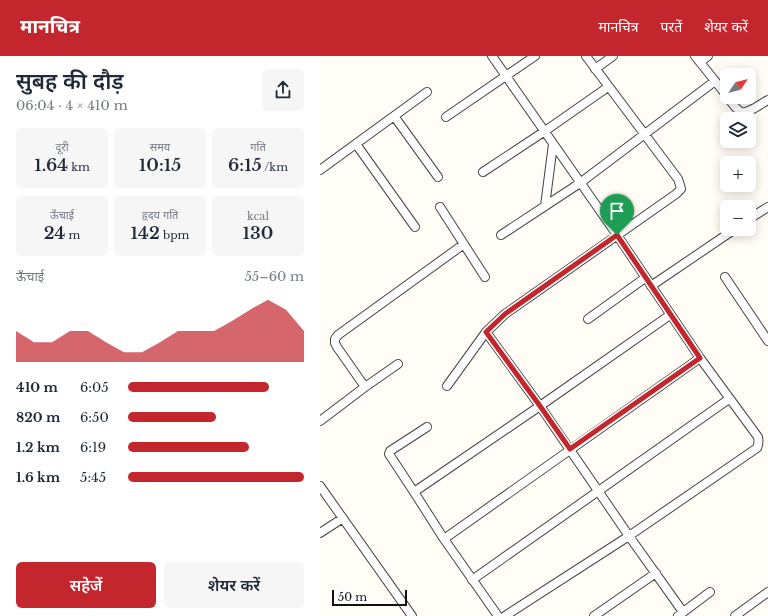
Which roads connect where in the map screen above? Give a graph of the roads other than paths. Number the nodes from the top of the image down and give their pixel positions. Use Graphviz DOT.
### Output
graph roads {
  1 [pos="492,56"];
  2 [pos="535,56"];
  3 [pos="586,56"];
  4 [pos="613,56"];
  5 [pos="708,56"];
  6 [pos="698,59"];
  7 [pos="595,69"];
  8 [pos="506,76"];
  9 [pos="715,81"];
  10 [pos="608,87"];
  11 [pos="720,88"];
  12 [pos="427,92"];
  13 [pos="768,100"];
  14 [pos="733,104"];
  15 [pos="394,116"];
  16 [pos="446,117"];
  17 [pos="545,131"];
  18 [pos="644,135"];
  19 [pos="356,144"];
  20 [pos="553,144"];
  21 [pos="320,170"];
  22 [pos="483,172"];
  23 [pos="438,178"];
  24 [pos="580,183"];
  25 [pos="545,206"];
  26 [pos="440,207"];
  27 [pos="768,207"];
  28 [pos="756,215"];
  29 [pos="415,227"];
  30 [pos="500,235"];
  31 [pos="617,235"];
  32 [pos="725,236"];
  33 [pos="464,244"];
  34 [pos="485,277"];
  35 [pos="725,277"];
  36 [pos="646,278"];
  37 [pos="651,286"];
  38 [pos="670,315"];
  39 [pos="588,319"];
  40 [pos="486,332"];
  41 [pos="768,341"];
  42 [pos="700,358"];
  43 [pos="398,364"];
  44 [pos="448,386"];
  45 [pos="366,387"];
  46 [pos="729,398"];
  47 [pos="540,406"];
  48 [pos="320,421"];
  49 [pos="427,427"];
  50 [pos="570,449"];
  51 [pos="320,486"];
  52 [pos="599,491"];
  53 [pos="414,492"];
  54 [pos="343,518"];
  55 [pos="320,532"];
  56 [pos="629,536"];
  57 [pos="444,539"];
  58 [pos="656,573"];
  59 [pos="472,580"];
  60 [pos="710,592"];
  61 [pos="768,592"];
  62 [pos="681,614"];
  63 [pos="412,616"];
  64 [pos="498,616"];
  65 [pos="505,616"];
  66 [pos="594,616"];
  67 [pos="735,616"];
  1 -- 8 [label="street"];
  2 -- 8 [label="street"];
  3 -- 7 [label="street"];
  4 -- 7 [label="street"];
  5 -- 6 [label="street"];
  6 -- 9 [label="street"];
  7 -- 10 [label="street"];
  8 -- 16 [label="street"];
  8 -- 17 [label="street"];
  9 -- 11 [label="street"];
  9 -- 18 [label="street"];
  10 -- 17 [label="street"];
  10 -- 18 [label="street"];
  12 -- 15 [label="street"];
  13 -- 14 [label="street"];
  15 -- 19 [label="street"];
  15 -- 23 [label="street"];
  17 -- 20 [label="street"];
  17 -- 22 [label="street"];
  18 -- 24 [label="street"];
  18 -- 31 [label="street"];
  19 -- 21 [label="street"];
  19 -- 29 [label="street"];
  20 -- 24 [label="street"];
  20 -- 25 [label="street"];
  24 -- 25 [label="street"];
  24 -- 31 [label="street"];
  25 -- 30 [label="street"];
  26 -- 33 [label="street"];
  27 -- 28 [label="street"];
  31 -- 36 [label="street"];
  31 -- 40 [label="street"];
  32 -- 37 [label="street"];
  33 -- 34 [label="street"];
  33 -- 45 [label="street"];
  35 -- 41 [label="street"];
  36 -- 37 [label="street"];
  36 -- 39 [label="street"];
  37 -- 38 [label="street"];
  38 -- 42 [label="street"];
  38 -- 47 [label="street"];
  40 -- 44 [label="street"];
  40 -- 47 [label="street"];
  42 -- 46 [label="street"];
  42 -- 50 [label="street"];
  43 -- 45 [label="street"];
  45 -- 48 [label="street"];
  46 -- 52 [label="street"];
  46 -- 56 [label="street"];
  47 -- 50 [label="street"];
  47 -- 53 [label="street"];
  49 -- 53 [label="street"];
  50 -- 52 [label="street"];
  50 -- 57 [label="street"];
  51 -- 54 [label="street"];
  52 -- 56 [label="street"];
  52 -- 59 [label="street"];
  53 -- 57 [label="street"];
  54 -- 55 [label="street"];
  54 -- 63 [label="street"];
  56 -- 58 [label="street"];
  56 -- 65 [label="street"];
  57 -- 59 [label="street"];
  58 -- 62 [label="street"];
  58 -- 66 [label="street"];
  59 -- 64 [label="street"];
  60 -- 62 [label="street"];
  61 -- 67 [label="street"];
}
